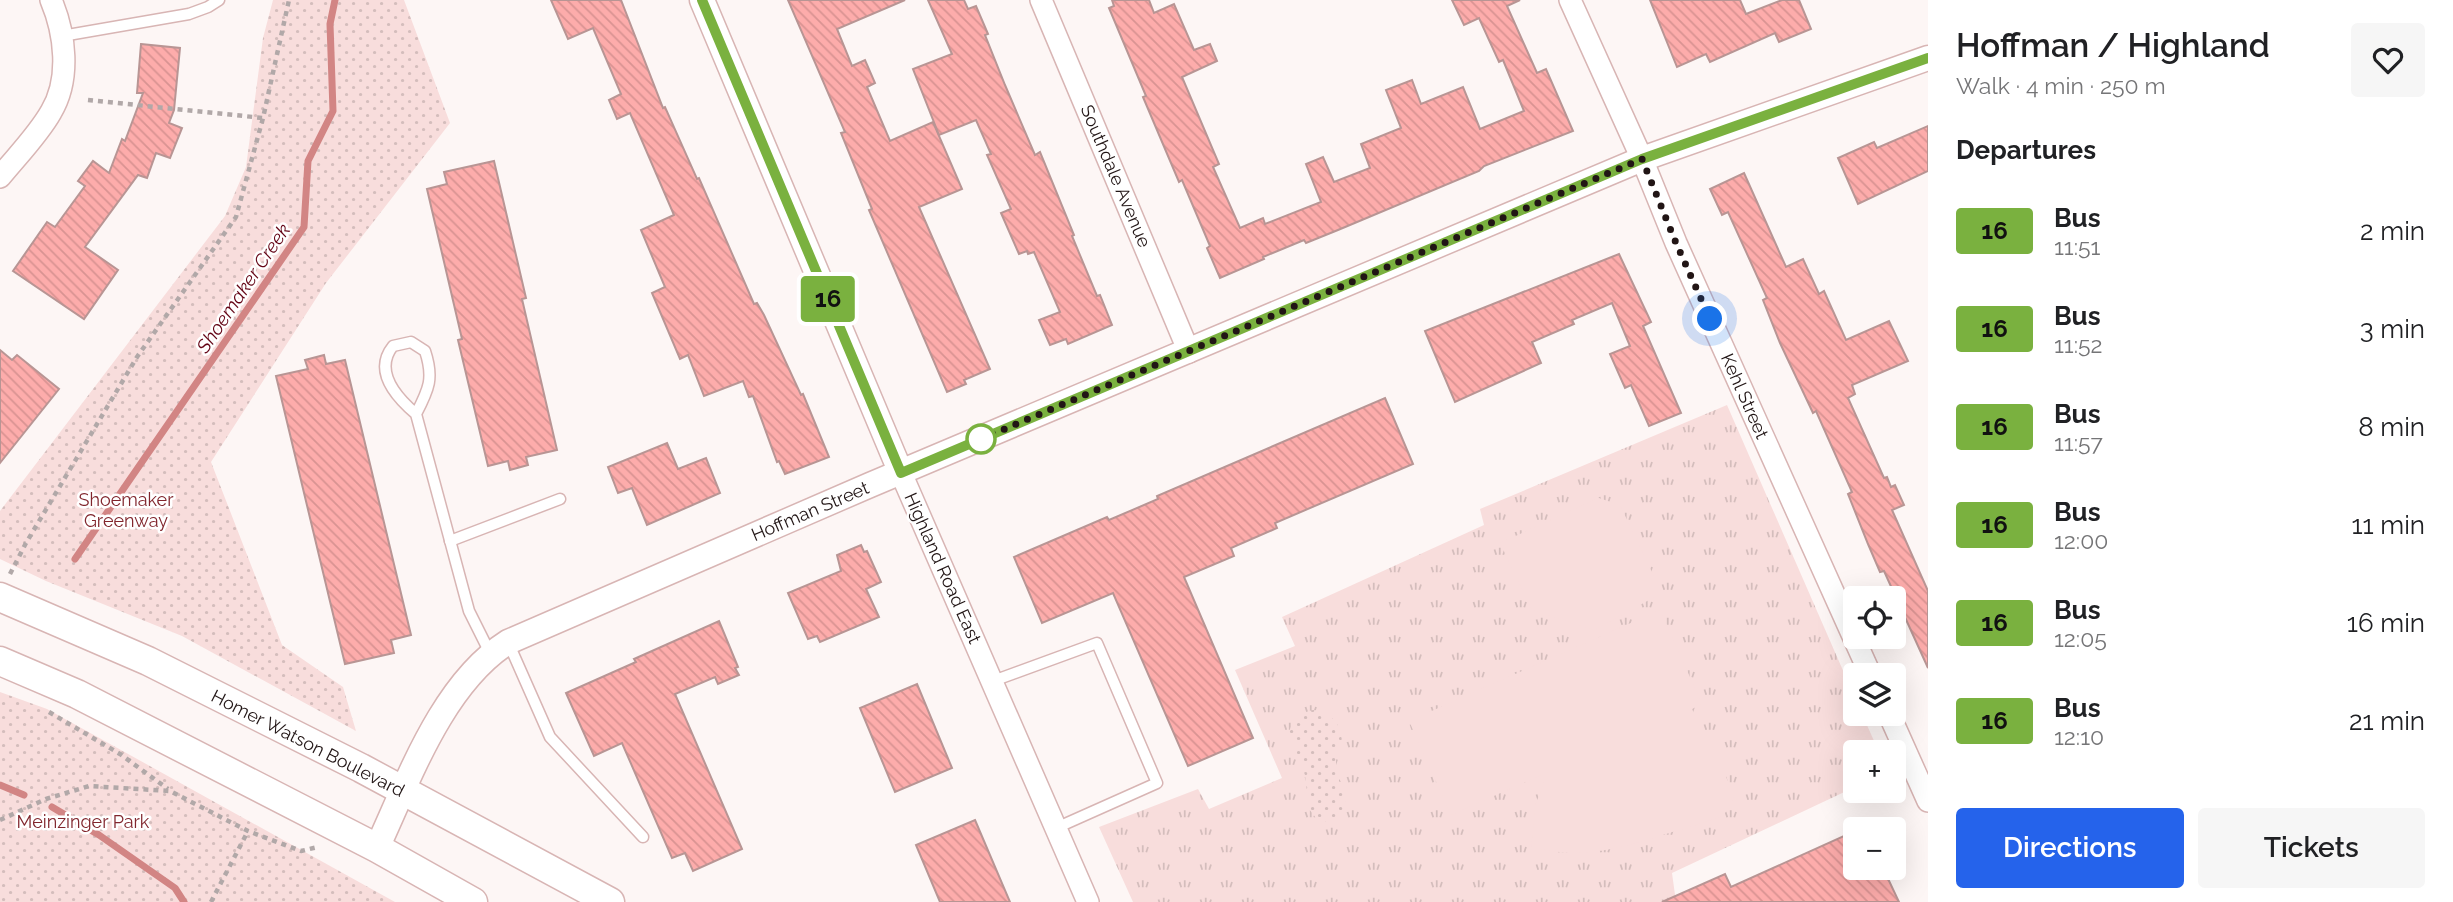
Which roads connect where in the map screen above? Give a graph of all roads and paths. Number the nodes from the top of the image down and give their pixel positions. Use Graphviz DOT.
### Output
graph roads {
  1 [pos="51,0"];
  2 [pos="219,0"];
  3 [pos="289,0"];
  4 [pos="702,0"];
  5 [pos="1041,0"];
  6 [pos="1570,0"];
  7 [pos="62,36"];
  8 [pos="1928,58"];
  9 [pos="88,100"];
  10 [pos="263,118"];
  11 [pos="1642,159"];
  12 [pos="0,177"];
  13 [pos="1189,352"];
  14 [pos="416,414"];
  15 [pos="901,473"];
  16 [pos="560,499"];
  17 [pos="450,541"];
  18 [pos="471,570"];
  19 [pos="459,574"];
  20 [pos="3,590"];
  21 [pos="499,647"];
  22 [pos="0,661"];
  23 [pos="1865,663"];
  24 [pos="993,681"];
  25 [pos="44,709"];
  26 [pos="1894,726"];
  27 [pos="170,791"];
  28 [pos="403,792"];
  29 [pos="1928,801"];
  30 [pos="0,820"];
  31 [pos="1056,828"];
  32 [pos="248,831"];
  33 [pos="643,837"];
  34 [pos="323,846"];
  35 [pos="377,848"];
  36 [pos="211,902"];
  37 [pos="473,902"];
  38 [pos="610,902"];
  39 [pos="1088,902"];
  1 -- 7 [label="street"];
  2 -- 7 [label="lane"];
  3 -- 10 [label="path"];
  4 -- 15 [label="street, Highland Road East"];
  5 -- 13 [label="street, Southdale Avenue"];
  6 -- 11 [label="street, Kehl Street"];
  7 -- 12 [label="street"];
  8 -- 11 [label="street, Hoffman Street"];
  9 -- 10 [label="path"];
  10 -- 20 [label="path"];
  11 -- 13 [label="street, Hoffman Street"];
  11 -- 23 [label="street, Kehl Street"];
  13 -- 15 [label="street, Hoffman Street"];
  14 -- 14 [label="lane"];
  14 -- 17 [label="lane"];
  15 -- 21 [label="street, Hoffman Street"];
  15 -- 24 [label="street, Highland Road East"];
  16 -- 17 [label="lane"];
  17 -- 19 [label="lane"];
  18 -- 19 [label="lane"];
  19 -- 21 [label="lane"];
  20 -- 28 [label="main road, Homer Watson Boulevard"];
  21 -- 28 [label="street, Hoffman Street"];
  21 -- 33 [label="lane"];
  22 -- 35 [label="main road"];
  24 -- 31 [label="street, Highland Road East"];
  24 -- 31 [label="lane"];
  25 -- 27 [label="path"];
  26 -- 29 [label="street"];
  27 -- 30 [label="path"];
  27 -- 32 [label="path"];
  28 -- 35 [label="street, Hoffman Street"];
  28 -- 38 [label="main road, Homer Watson Boulevard"];
  31 -- 39 [label="street, Highland Road East"];
  32 -- 34 [label="path"];
  32 -- 36 [label="path"];
  35 -- 37 [label="main road"];
}
